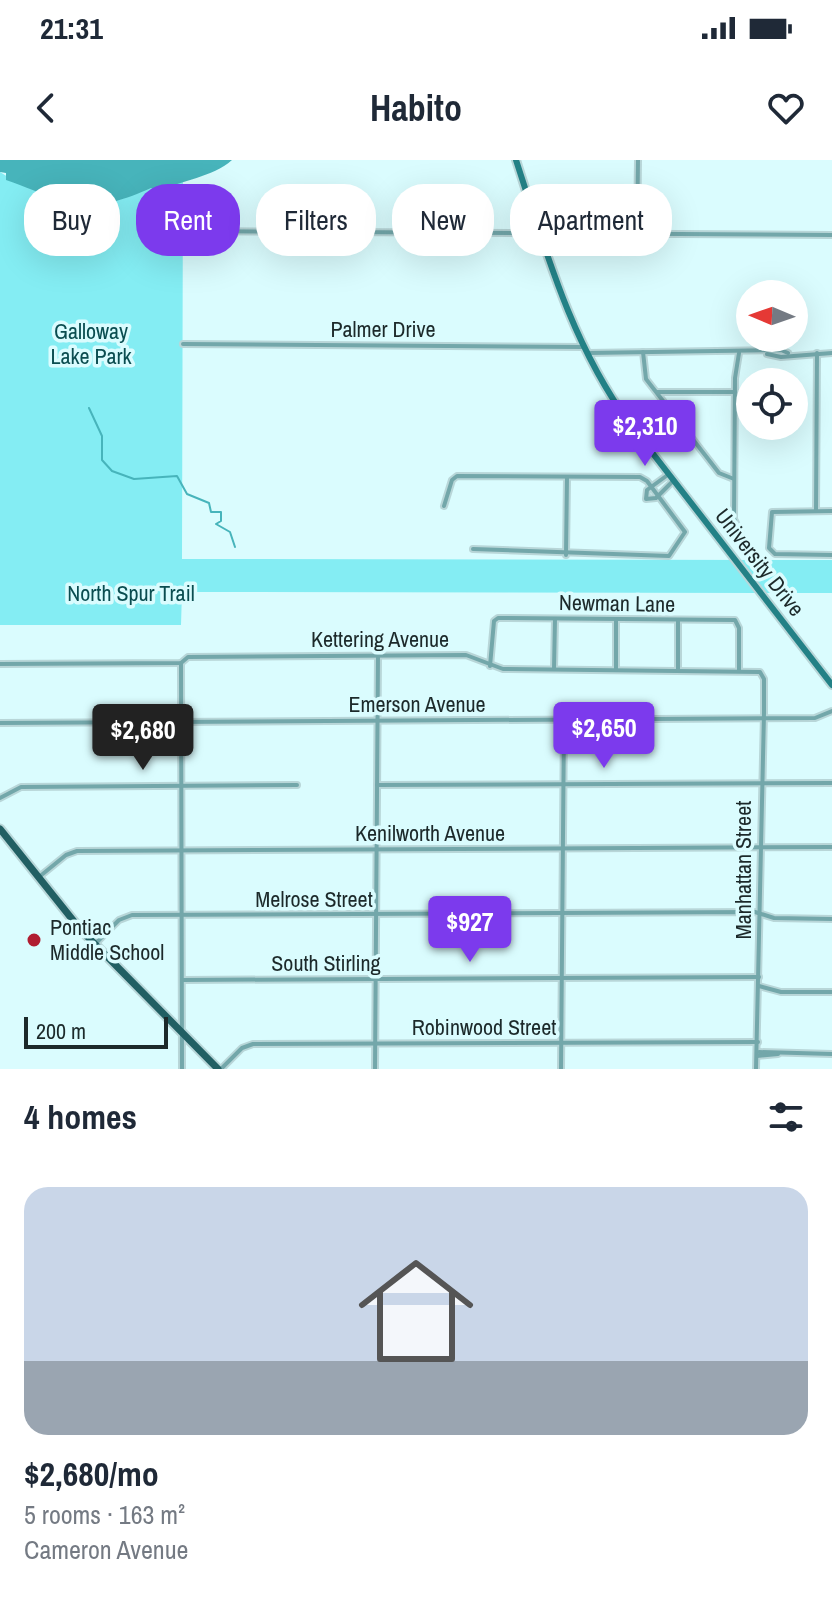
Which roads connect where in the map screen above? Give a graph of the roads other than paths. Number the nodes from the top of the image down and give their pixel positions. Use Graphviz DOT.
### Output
graph roads {
  1 [pos="516,160"];
  2 [pos="638,160"];
  3 [pos="524,184"];
  4 [pos="638,184"];
  5 [pos="240,231"];
  6 [pos="510,233"];
  7 [pos="672,234"];
  8 [pos="832,235"];
  9 [pos="549,256"];
  10 [pos="183,344"];
  11 [pos="584,350"];
  12 [pos="643,352"];
  13 [pos="739,353"];
  14 [pos="817,353"];
  15 [pos="832,353"];
  16 [pos="656,392"];
  17 [pos="735,392"];
  18 [pos="669,474"];
  19 [pos="567,477"];
  20 [pos="734,479"];
  21 [pos="674,480"];
  22 [pos="651,486"];
  23 [pos="658,495"];
  24 [pos="444,506"];
  25 [pos="816,511"];
  26 [pos="832,511"];
  27 [pos="741,533"];
  28 [pos="473,549"];
  29 [pos="566,555"];
  30 [pos="832,555"];
  31 [pos="555,618"];
  32 [pos="616,619"];
  33 [pos="678,619"];
  34 [pos="378,655"];
  35 [pos="181,663"];
  36 [pos="0,664"];
  37 [pos="490,666"];
  38 [pos="554,669"];
  39 [pos="616,670"];
  40 [pos="678,670"];
  41 [pos="739,671"];
  42 [pos="761,673"];
  43 [pos="832,685"];
  44 [pos="832,711"];
  45 [pos="762,718"];
  46 [pos="564,719"];
  47 [pos="378,720"];
  48 [pos="181,722"];
  49 [pos="0,723"];
  50 [pos="760,783"];
  51 [pos="832,783"];
  52 [pos="563,784"];
  53 [pos="297,785"];
  54 [pos="377,785"];
  55 [pos="182,786"];
  56 [pos="0,798"];
  57 [pos="0,829"];
  58 [pos="832,847"];
  59 [pos="760,848"];
  60 [pos="563,849"];
  61 [pos="377,850"];
  62 [pos="182,851"];
  63 [pos="37,878"];
  64 [pos="562,913"];
  65 [pos="376,914"];
  66 [pos="759,914"];
  67 [pos="182,915"];
  68 [pos="832,919"];
  69 [pos="94,945"];
  70 [pos="759,977"];
  71 [pos="562,978"];
  72 [pos="376,979"];
  73 [pos="182,980"];
  74 [pos="758,985"];
  75 [pos="832,992"];
  76 [pos="182,1033"];
  77 [pos="561,1042"];
  78 [pos="758,1042"];
  79 [pos="375,1043"];
  80 [pos="757,1054"];
  81 [pos="832,1054"];
  82 [pos="182,1069"];
  83 [pos="219,1069"];
  84 [pos="375,1069"];
  85 [pos="561,1069"];
  86 [pos="756,1069"];
  1 -- 3 [label="main road, University Drive"];
  2 -- 4 [label="street"];
  5 -- 6 [label="street"];
  7 -- 8 [label="street"];
  9 -- 11 [label="main road, University Drive"];
  10 -- 11 [label="street, Palmer Drive"];
  11 -- 12 [label="street, Palmer Drive"];
  11 -- 18 [label="main road, University Drive"];
  12 -- 13 [label="street, Palmer Drive"];
  12 -- 16 [label="street"];
  13 -- 14 [label="street, Palmer Drive"];
  13 -- 17 [label="street"];
  14 -- 15 [label="street, Palmer Drive"];
  14 -- 25 [label="street"];
  16 -- 17 [label="street"];
  16 -- 20 [label="street"];
  17 -- 20 [label="street"];
  18 -- 21 [label="main road, University Drive"];
  18 -- 22 [label="street"];
  19 -- 22 [label="street"];
  19 -- 24 [label="street"];
  19 -- 29 [label="street"];
  20 -- 27 [label="street"];
  21 -- 23 [label="street"];
  21 -- 43 [label="main road, University Drive"];
  22 -- 23 [label="street"];
  22 -- 23 [label="street"];
  23 -- 29 [label="street"];
  25 -- 26 [label="street"];
  25 -- 30 [label="street"];
  28 -- 29 [label="street"];
  31 -- 32 [label="street, Newman Lane"];
  31 -- 37 [label="street, Newman Lane"];
  31 -- 38 [label="street"];
  32 -- 33 [label="street, Newman Lane"];
  32 -- 39 [label="street"];
  33 -- 40 [label="street"];
  33 -- 41 [label="street, Newman Lane"];
  34 -- 35 [label="street, Kettering Avenue"];
  34 -- 37 [label="street, Kettering Avenue"];
  34 -- 47 [label="street"];
  35 -- 36 [label="street, Kettering Avenue"];
  35 -- 48 [label="street"];
  37 -- 38 [label="street, Kettering Avenue"];
  38 -- 39 [label="street, Kettering Avenue"];
  39 -- 40 [label="street, Kettering Avenue"];
  40 -- 41 [label="street, Kettering Avenue"];
  41 -- 42 [label="street, Kettering Avenue"];
  42 -- 45 [label="street, Manhattan Street"];
  44 -- 45 [label="street, Emerson Avenue"];
  45 -- 46 [label="street, Emerson Avenue"];
  45 -- 50 [label="street, Manhattan Street"];
  46 -- 47 [label="street, Emerson Avenue"];
  46 -- 52 [label="street"];
  47 -- 48 [label="street, Emerson Avenue"];
  47 -- 54 [label="street"];
  48 -- 49 [label="street, Emerson Avenue"];
  48 -- 55 [label="street"];
  50 -- 51 [label="street"];
  50 -- 52 [label="street"];
  50 -- 59 [label="street, Manhattan Street"];
  52 -- 54 [label="street"];
  52 -- 60 [label="street"];
  53 -- 55 [label="street"];
  54 -- 61 [label="street"];
  55 -- 56 [label="street"];
  55 -- 62 [label="street"];
  57 -- 63 [label="main road"];
  58 -- 59 [label="street, Kenilworth Avenue"];
  59 -- 60 [label="street, Kenilworth Avenue"];
  59 -- 66 [label="street, Manhattan Street"];
  60 -- 61 [label="street, Kenilworth Avenue"];
  60 -- 64 [label="street"];
  61 -- 62 [label="street, Kenilworth Avenue"];
  61 -- 65 [label="street"];
  62 -- 63 [label="street, Kenilworth Avenue"];
  62 -- 67 [label="street"];
  63 -- 69 [label="main road"];
  64 -- 65 [label="street, Melrose Street"];
  64 -- 66 [label="street, Melrose Street"];
  64 -- 71 [label="street"];
  65 -- 67 [label="street, Melrose Street"];
  65 -- 72 [label="street"];
  66 -- 68 [label="street, Melrose Street"];
  66 -- 70 [label="street, Manhattan Street"];
  67 -- 69 [label="street, Melrose Street"];
  67 -- 73 [label="street"];
  69 -- 76 [label="main road"];
  70 -- 71 [label="street, South Stirling"];
  70 -- 74 [label="street, Manhattan Street"];
  71 -- 72 [label="street, South Stirling"];
  71 -- 77 [label="street"];
  72 -- 73 [label="street, South Stirling"];
  72 -- 79 [label="street"];
  73 -- 76 [label="street"];
  74 -- 75 [label="street"];
  74 -- 78 [label="street, Manhattan Street"];
  76 -- 82 [label="street"];
  76 -- 83 [label="main road"];
  77 -- 78 [label="street, Robinwood Street"];
  77 -- 79 [label="street, Robinwood Street"];
  77 -- 85 [label="street"];
  78 -- 80 [label="street, Manhattan Street"];
  79 -- 83 [label="street, Robinwood Street"];
  79 -- 84 [label="street"];
  80 -- 81 [label="street"];
  80 -- 86 [label="street, Manhattan Street"];
}
